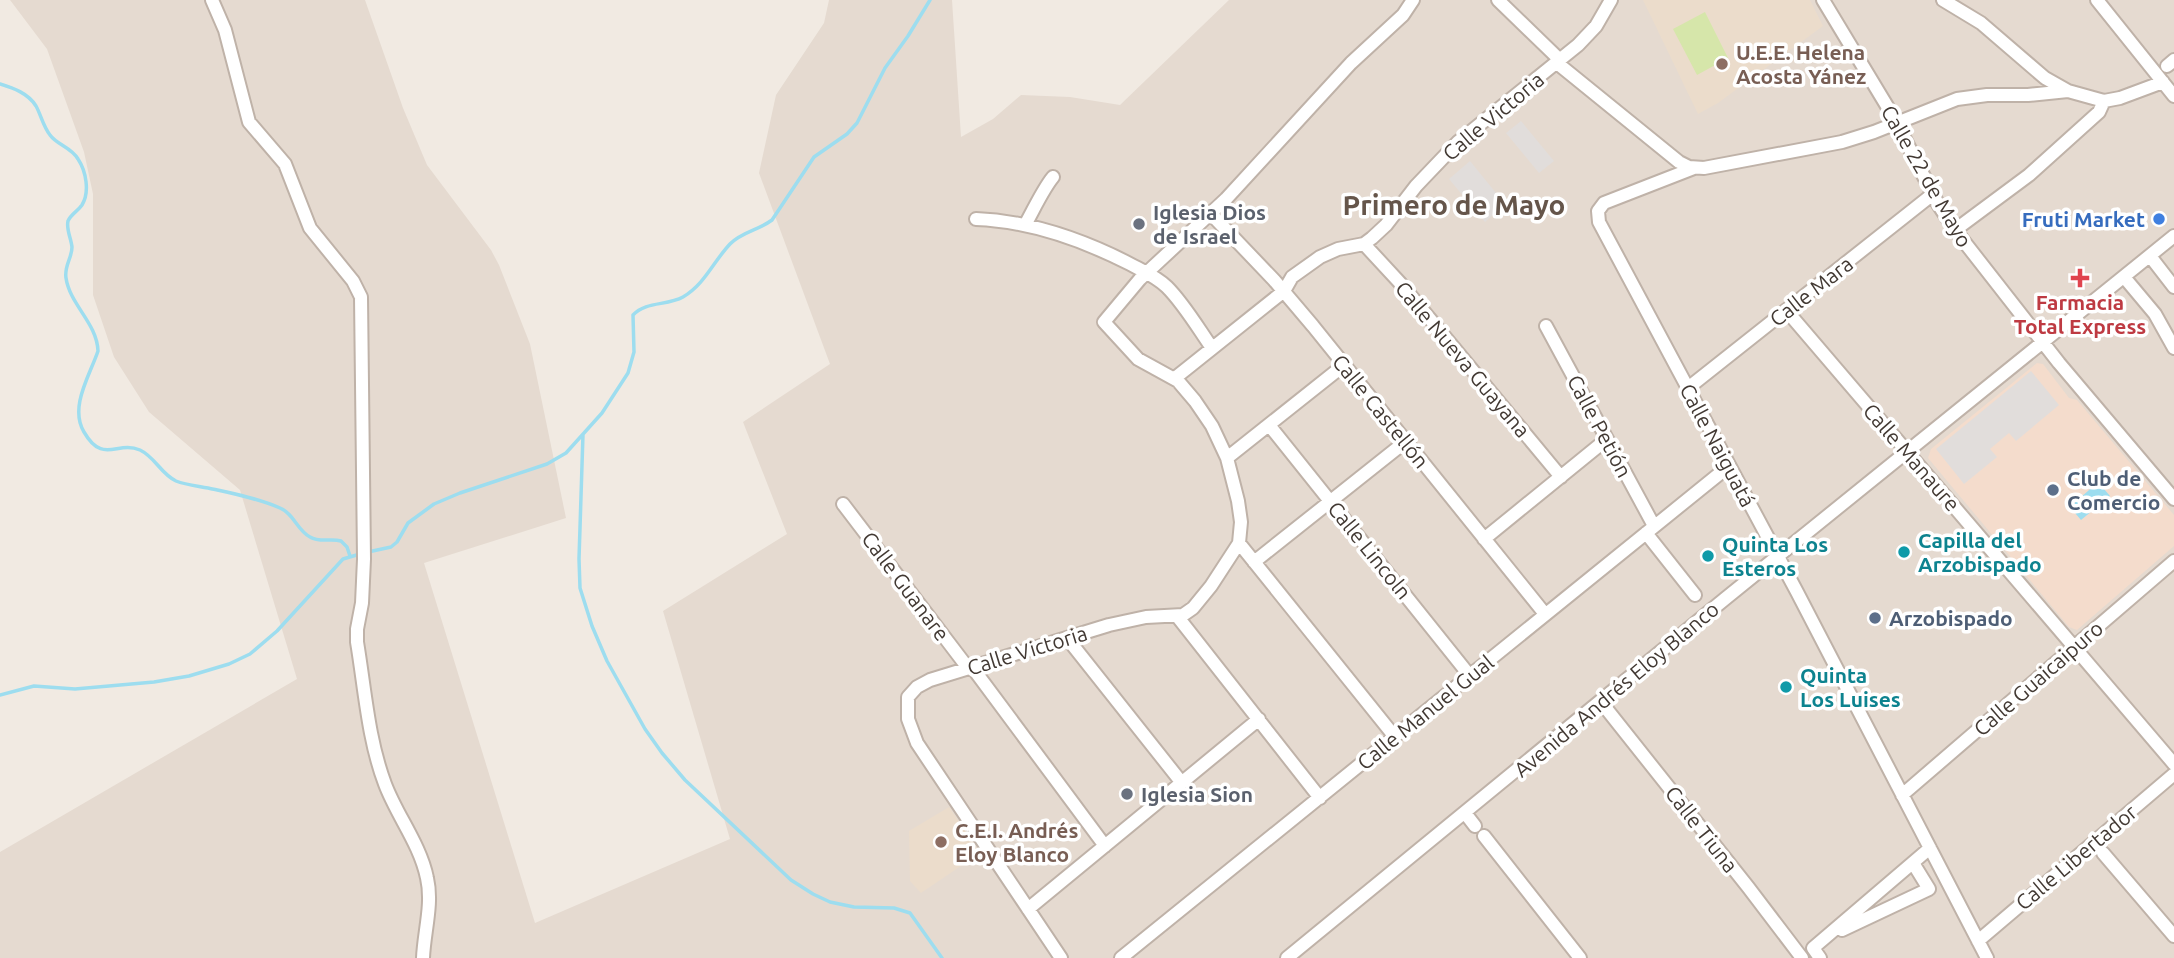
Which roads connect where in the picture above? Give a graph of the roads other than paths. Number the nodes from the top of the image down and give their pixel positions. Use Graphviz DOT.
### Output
graph roads {
  1 [pos="212,0"];
  2 [pos="1413,0"];
  3 [pos="1498,0"];
  4 [pos="1611,0"];
  5 [pos="1823,0"];
  6 [pos="1943,0"];
  7 [pos="2097,0"];
  8 [pos="1558,61"];
  9 [pos="2163,82"];
  10 [pos="2067,91"];
  11 [pos="2174,96"];
  12 [pos="2104,101"];
  13 [pos="1896,123"];
  14 [pos="1694,168"];
  15 [pos="1053,177"];
  16 [pos="1933,194"];
  17 [pos="1211,214"];
  18 [pos="975,219"];
  19 [pos="1024,225"];
  20 [pos="1955,230"];
  21 [pos="2174,236"];
  22 [pos="1364,244"];
  23 [pos="2150,256"];
  24 [pos="1146,273"];
  25 [pos="2124,277"];
  26 [pos="2174,287"];
  27 [pos="1284,291"];
  28 [pos="1787,310"];
  29 [pos="1546,326"];
  30 [pos="2043,342"];
  31 [pos="1212,348"];
  32 [pos="2174,348"];
  33 [pos="1344,365"];
  34 [pos="1175,378"];
  35 [pos="1688,388"];
  36 [pos="1269,425"];
  37 [pos="1607,439"];
  38 [pos="1405,442"];
  39 [pos="1908,452"];
  40 [pos="1227,458"];
  41 [pos="1729,466"];
  42 [pos="1561,477"];
  43 [pos="2174,499"];
  44 [pos="1331,501"];
  45 [pos="843,504"];
  46 [pos="1650,530"];
  47 [pos="1485,539"];
  48 [pos="1239,543"];
  49 [pos="1777,557"];
  50 [pos="2174,561"];
  51 [pos="1254,562"];
  52 [pos="1695,594"];
  53 [pos="1545,614"];
  54 [pos="1177,616"];
  55 [pos="1067,638"];
  56 [pos="2074,647"];
  57 [pos="970,667"];
  58 [pos="1470,676"];
  59 [pos="1601,702"];
  60 [pos="1259,719"];
  61 [pos="1395,737"];
  62 [pos="2174,764"];
  63 [pos="2174,774"];
  64 [pos="1182,783"];
  65 [pos="1902,795"];
  66 [pos="1320,798"];
  67 [pos="1465,813"];
  68 [pos="1475,825"];
  69 [pos="1484,836"];
  70 [pos="1105,846"];
  71 [pos="1930,848"];
  72 [pos="2103,853"];
  73 [pos="1913,863"];
  74 [pos="1028,909"];
  75 [pos="2174,936"];
  76 [pos="1825,938"];
  77 [pos="1978,941"];
  78 [pos="1573,955"];
  79 [pos="423,958"];
  80 [pos="1061,958"];
  81 [pos="1121,958"];
  82 [pos="1287,958"];
  83 [pos="1802,958"];
  84 [pos="1819,958"];
  85 [pos="1987,958"];
  1 -- 79 [label="street"];
  2 -- 17 [label="street"];
  3 -- 8 [label="street"];
  4 -- 8 [label="street, Calle Victoria"];
  5 -- 13 [label="street, Calle 22 de Mayo"];
  6 -- 10 [label="street"];
  7 -- 9 [label="street"];
  8 -- 14 [label="street"];
  8 -- 22 [label="street, Calle Victoria"];
  9 -- 11 [label="street"];
  9 -- 12 [label="street"];
  10 -- 12 [label="street"];
  10 -- 13 [label="street"];
  12 -- 20 [label="street"];
  13 -- 14 [label="street"];
  13 -- 16 [label="street, Calle 22 de Mayo"];
  14 -- 35 [label="street, Calle Naiguatá"];
  15 -- 19 [label="street"];
  16 -- 20 [label="street, Calle 22 de Mayo"];
  16 -- 28 [label="street, Calle Mara"];
  17 -- 24 [label="street"];
  17 -- 27 [label="street, Calle Castellón"];
  18 -- 19 [label="street"];
  19 -- 24 [label="street"];
  20 -- 30 [label="street, Calle 22 de Mayo"];
  21 -- 23 [label="street, Avenida Andrés Eloy Blanco"];
  22 -- 27 [label="street, Calle Victoria"];
  22 -- 42 [label="street, Calle Nueva Guayana"];
  23 -- 25 [label="street, Avenida Andrés Eloy Blanco"];
  23 -- 26 [label="street"];
  24 -- 31 [label="street"];
  24 -- 34 [label="street"];
  25 -- 30 [label="street, Avenida Andrés Eloy Blanco"];
  25 -- 32 [label="street"];
  27 -- 31 [label="street, Calle Victoria"];
  27 -- 33 [label="street, Calle Castellón"];
  28 -- 35 [label="street, Calle Mara"];
  28 -- 39 [label="street, Calle Manaure"];
  29 -- 37 [label="street, Calle Petión"];
  30 -- 39 [label="street, Avenida Andrés Eloy Blanco"];
  30 -- 43 [label="street, Calle 22 de Mayo"];
  31 -- 34 [label="street, Calle Victoria"];
  33 -- 36 [label="street"];
  33 -- 38 [label="street, Calle Castellón"];
  34 -- 40 [label="street"];
  35 -- 41 [label="street, Calle Naiguatá"];
  36 -- 40 [label="street"];
  36 -- 44 [label="street, Calle Lincoln"];
  37 -- 42 [label="street"];
  37 -- 46 [label="street, Calle Petión"];
  38 -- 44 [label="street"];
  38 -- 47 [label="street, Calle Castellón"];
  39 -- 49 [label="street, Avenida Andrés Eloy Blanco"];
  39 -- 56 [label="street, Calle Manaure"];
  40 -- 48 [label="street"];
  41 -- 46 [label="street, Calle Manuel Gual"];
  41 -- 49 [label="street, Calle Naiguatá"];
  42 -- 47 [label="street"];
  44 -- 51 [label="street"];
  44 -- 58 [label="street, Calle Lincoln"];
  45 -- 57 [label="street, Calle Guanare"];
  46 -- 52 [label="street, Calle Petión"];
  46 -- 53 [label="street, Calle Manuel Gual"];
  47 -- 53 [label="street, Calle Castellón"];
  48 -- 51 [label="street"];
  48 -- 54 [label="street"];
  49 -- 59 [label="street, Avenida Andrés Eloy Blanco"];
  49 -- 65 [label="street, Calle Naiguatá"];
  50 -- 56 [label="street, Calle Guaicaipuro"];
  51 -- 61 [label="street"];
  53 -- 58 [label="street, Calle Manuel Gual"];
  54 -- 55 [label="street, Calle Victoria"];
  54 -- 60 [label="street"];
  55 -- 57 [label="street, Calle Victoria"];
  55 -- 64 [label="street"];
  56 -- 62 [label="street, Calle Manaure"];
  56 -- 65 [label="street, Calle Guaicaipuro"];
  57 -- 70 [label="street, Calle Guanare"];
  57 -- 74 [label="street, Calle Victoria"];
  58 -- 61 [label="street, Calle Manuel Gual"];
  59 -- 67 [label="street, Avenida Andrés Eloy Blanco"];
  59 -- 83 [label="street, Calle Tiuna"];
  60 -- 64 [label="street"];
  60 -- 66 [label="street"];
  61 -- 66 [label="street, Calle Manuel Gual"];
  63 -- 77 [label="street, Calle Libertador"];
  64 -- 70 [label="street"];
  65 -- 71 [label="street, Calle Naiguatá"];
  66 -- 81 [label="street, Calle Manuel Gual"];
  67 -- 68 [label="street"];
  67 -- 82 [label="street, Avenida Andrés Eloy Blanco"];
  69 -- 78 [label="street"];
  70 -- 74 [label="street"];
  71 -- 73 [label="street"];
  71 -- 77 [label="street, Calle Naiguatá"];
  72 -- 75 [label="street"];
  73 -- 76 [label="street"];
  73 -- 76 [label="street"];
  74 -- 80 [label="street, Calle Victoria"];
  76 -- 84 [label="street"];
  77 -- 85 [label="street, Calle Naiguatá"];
}
